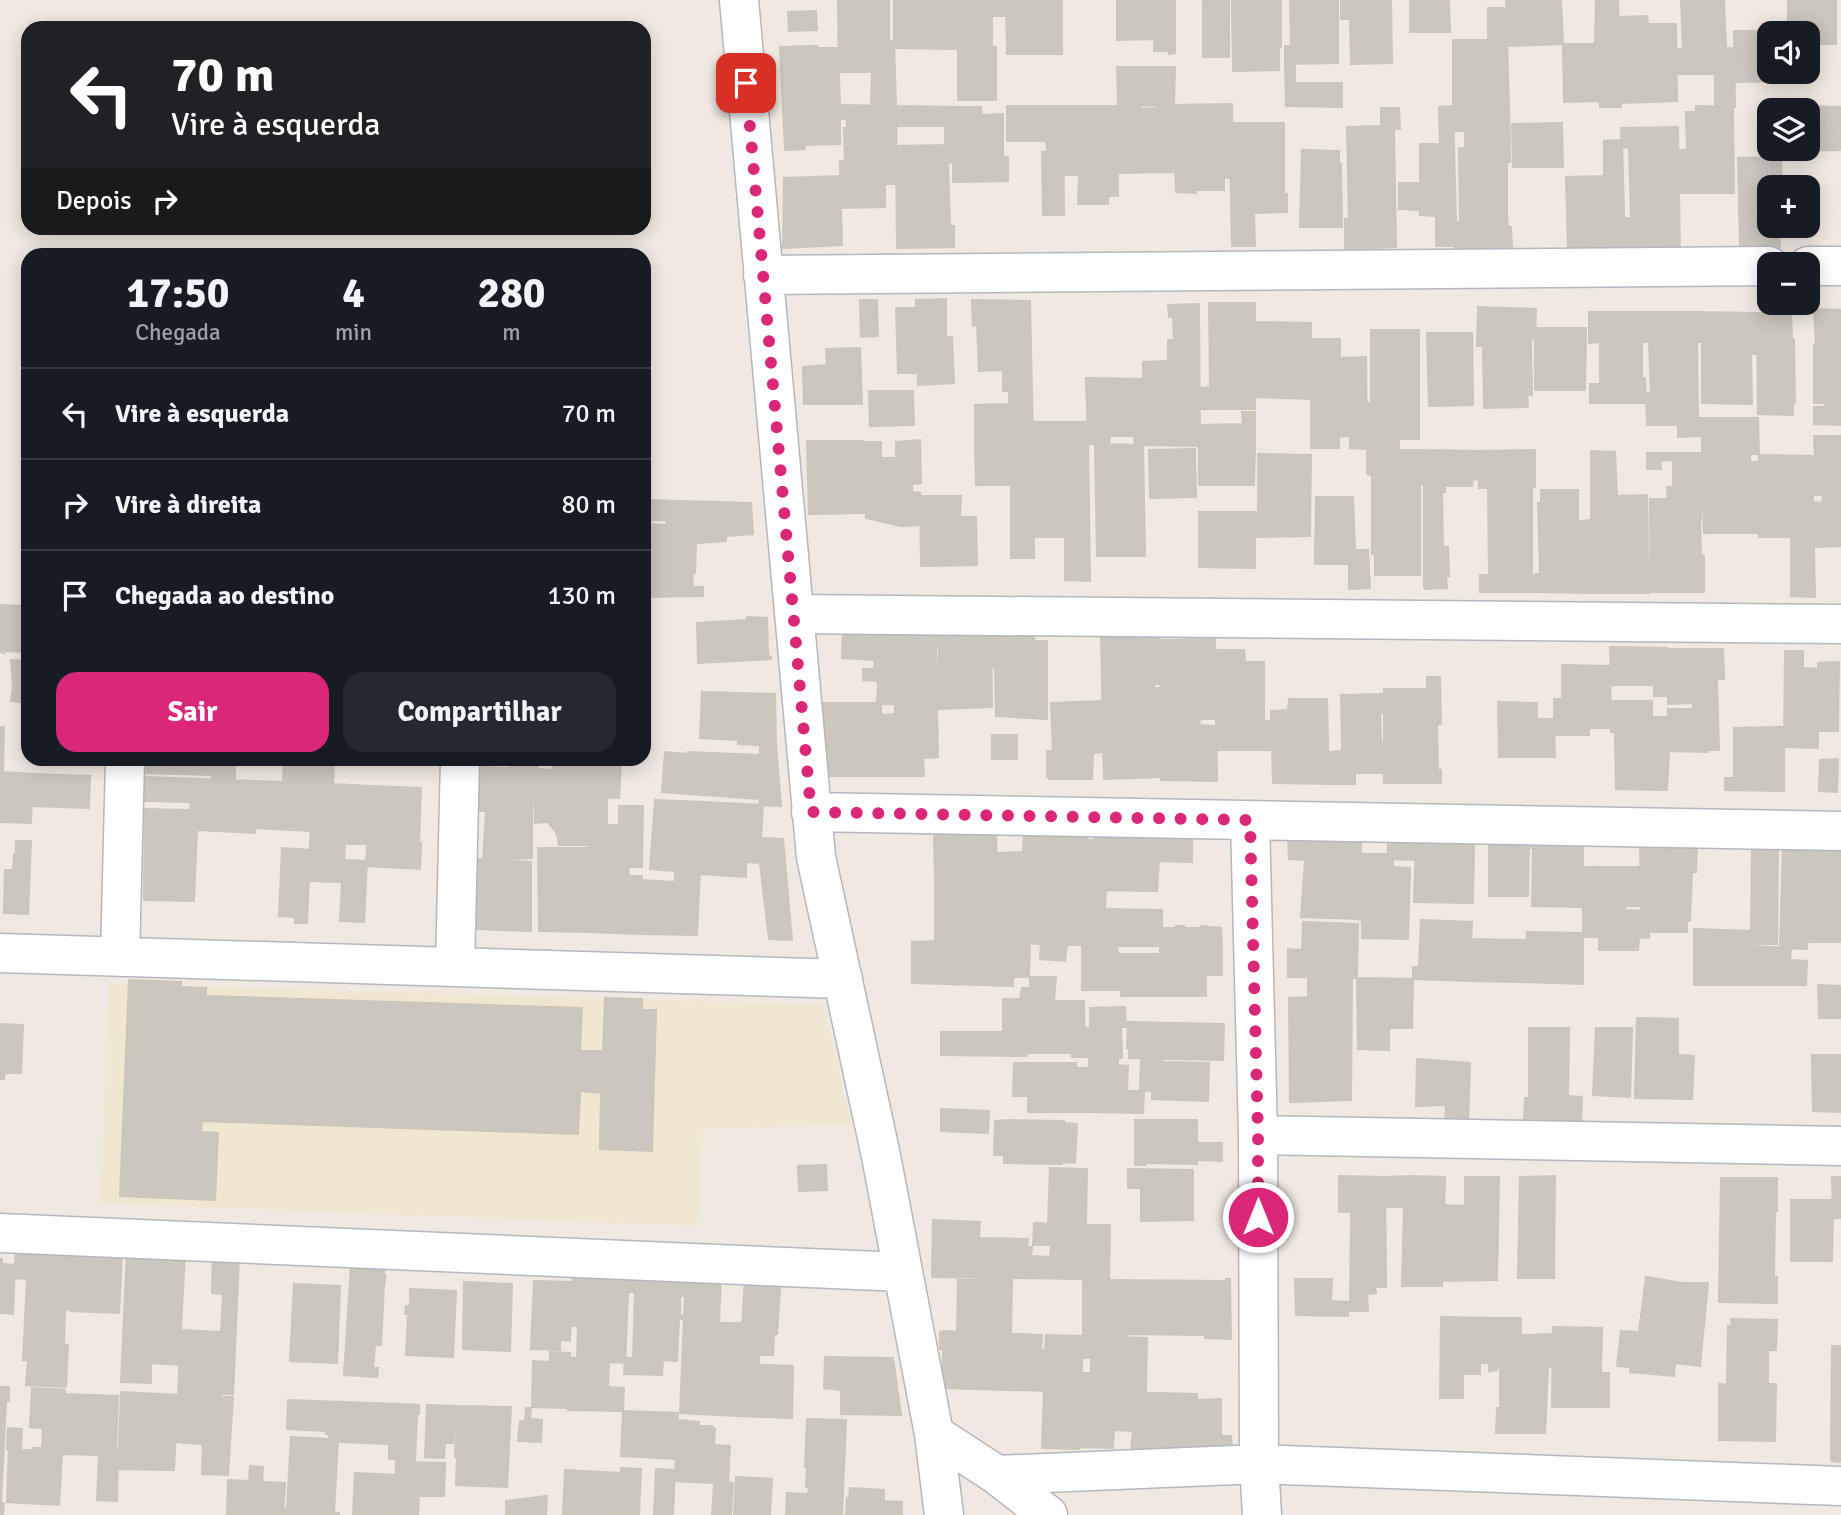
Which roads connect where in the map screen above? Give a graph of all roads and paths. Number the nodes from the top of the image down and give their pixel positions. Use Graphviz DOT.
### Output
graph roads {
  1 [pos="739,0"];
  2 [pos="1757,266"];
  3 [pos="1820,266"];
  4 [pos="1841,266"];
  5 [pos="763,275"];
  6 [pos="794,614"];
  7 [pos="1841,624"];
  8 [pos="125,766"];
  9 [pos="460,766"];
  10 [pos="811,812"];
  11 [pos="1250,820"];
  12 [pos="1841,831"];
  13 [pos="0,953"];
  14 [pos="120,957"];
  15 [pos="455,967"];
  16 [pos="843,979"];
  17 [pos="1258,1135"];
  18 [pos="1841,1146"];
  19 [pos="0,1233"];
  20 [pos="903,1272"];
  21 [pos="934,1434"];
  22 [pos="1259,1464"];
  23 [pos="997,1475"];
  24 [pos="1841,1486"];
  25 [pos="944,1515"];
  26 [pos="1048,1515"];
  27 [pos="1262,1515"];
  1 -- 5 [label="street"];
  2 -- 5 [label="street"];
  3 -- 4 [label="street"];
  5 -- 6 [label="street"];
  6 -- 7 [label="street"];
  6 -- 10 [label="street"];
  8 -- 14 [label="street"];
  9 -- 15 [label="street"];
  10 -- 11 [label="street"];
  10 -- 16 [label="street"];
  11 -- 12 [label="street"];
  11 -- 17 [label="street"];
  13 -- 14 [label="street"];
  14 -- 15 [label="street"];
  15 -- 16 [label="street"];
  16 -- 20 [label="street"];
  17 -- 18 [label="street"];
  17 -- 22 [label="street"];
  19 -- 20 [label="street"];
  20 -- 21 [label="street"];
  21 -- 23 [label="street"];
  21 -- 25 [label="street"];
  22 -- 23 [label="street"];
  22 -- 24 [label="street"];
  22 -- 27 [label="street"];
  23 -- 26 [label="street"];
}
